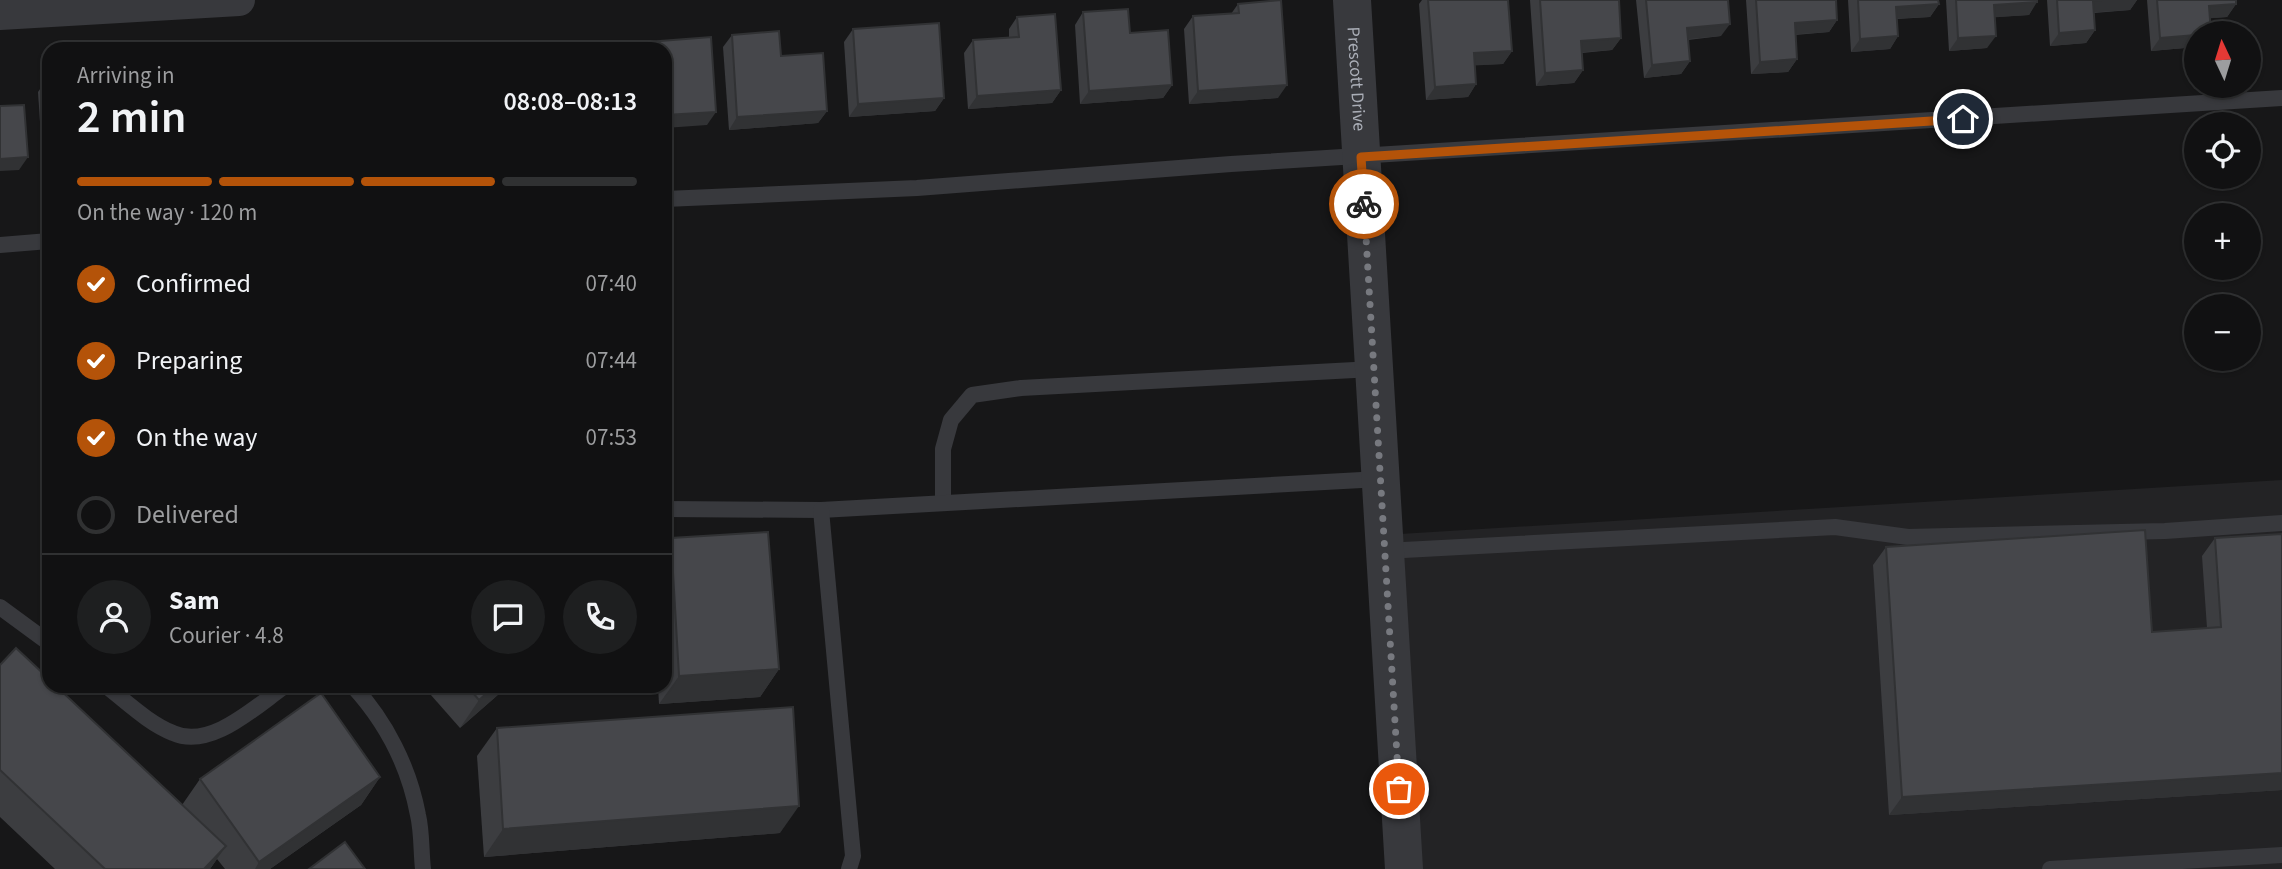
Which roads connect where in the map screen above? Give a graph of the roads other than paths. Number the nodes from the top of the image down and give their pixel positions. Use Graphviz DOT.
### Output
graph roads {
  1 [pos="239,0"];
  2 [pos="1352,0"];
  3 [pos="0,14"];
  4 [pos="2282,98"];
  5 [pos="1361,157"];
  6 [pos="672,199"];
  7 [pos="42,242"];
  8 [pos="0,245"];
  9 [pos="1373,369"];
  10 [pos="1380,479"];
  11 [pos="943,503"];
  12 [pos="672,509"];
  13 [pos="821,510"];
  14 [pos="2282,523"];
  15 [pos="1385,551"];
  16 [pos="0,607"];
  17 [pos="42,638"];
  18 [pos="115,693"];
  19 [pos="275,693"];
  20 [pos="359,693"];
  21 [pos="2282,855"];
  22 [pos="2184,865"];
  23 [pos="423,869"];
  24 [pos="849,869"];
  25 [pos="1404,869"];
  26 [pos="2050,869"];
  1 -- 3 [label="street"];
  2 -- 5 [label="street, Prescott Drive"];
  4 -- 5 [label="lane"];
  5 -- 6 [label="lane"];
  5 -- 9 [label="street, Prescott Drive"];
  7 -- 8 [label="lane"];
  9 -- 10 [label="street, Prescott Drive"];
  9 -- 11 [label="lane"];
  10 -- 11 [label="lane"];
  10 -- 15 [label="street, Prescott Drive"];
  11 -- 13 [label="lane"];
  12 -- 13 [label="lane"];
  13 -- 24 [label="lane"];
  14 -- 15 [label="lane"];
  15 -- 25 [label="street, Prescott Drive"];
  16 -- 17 [label="lane"];
  18 -- 19 [label="lane"];
  20 -- 23 [label="lane"];
  21 -- 22 [label="lane"];
  22 -- 26 [label="lane"];
}
